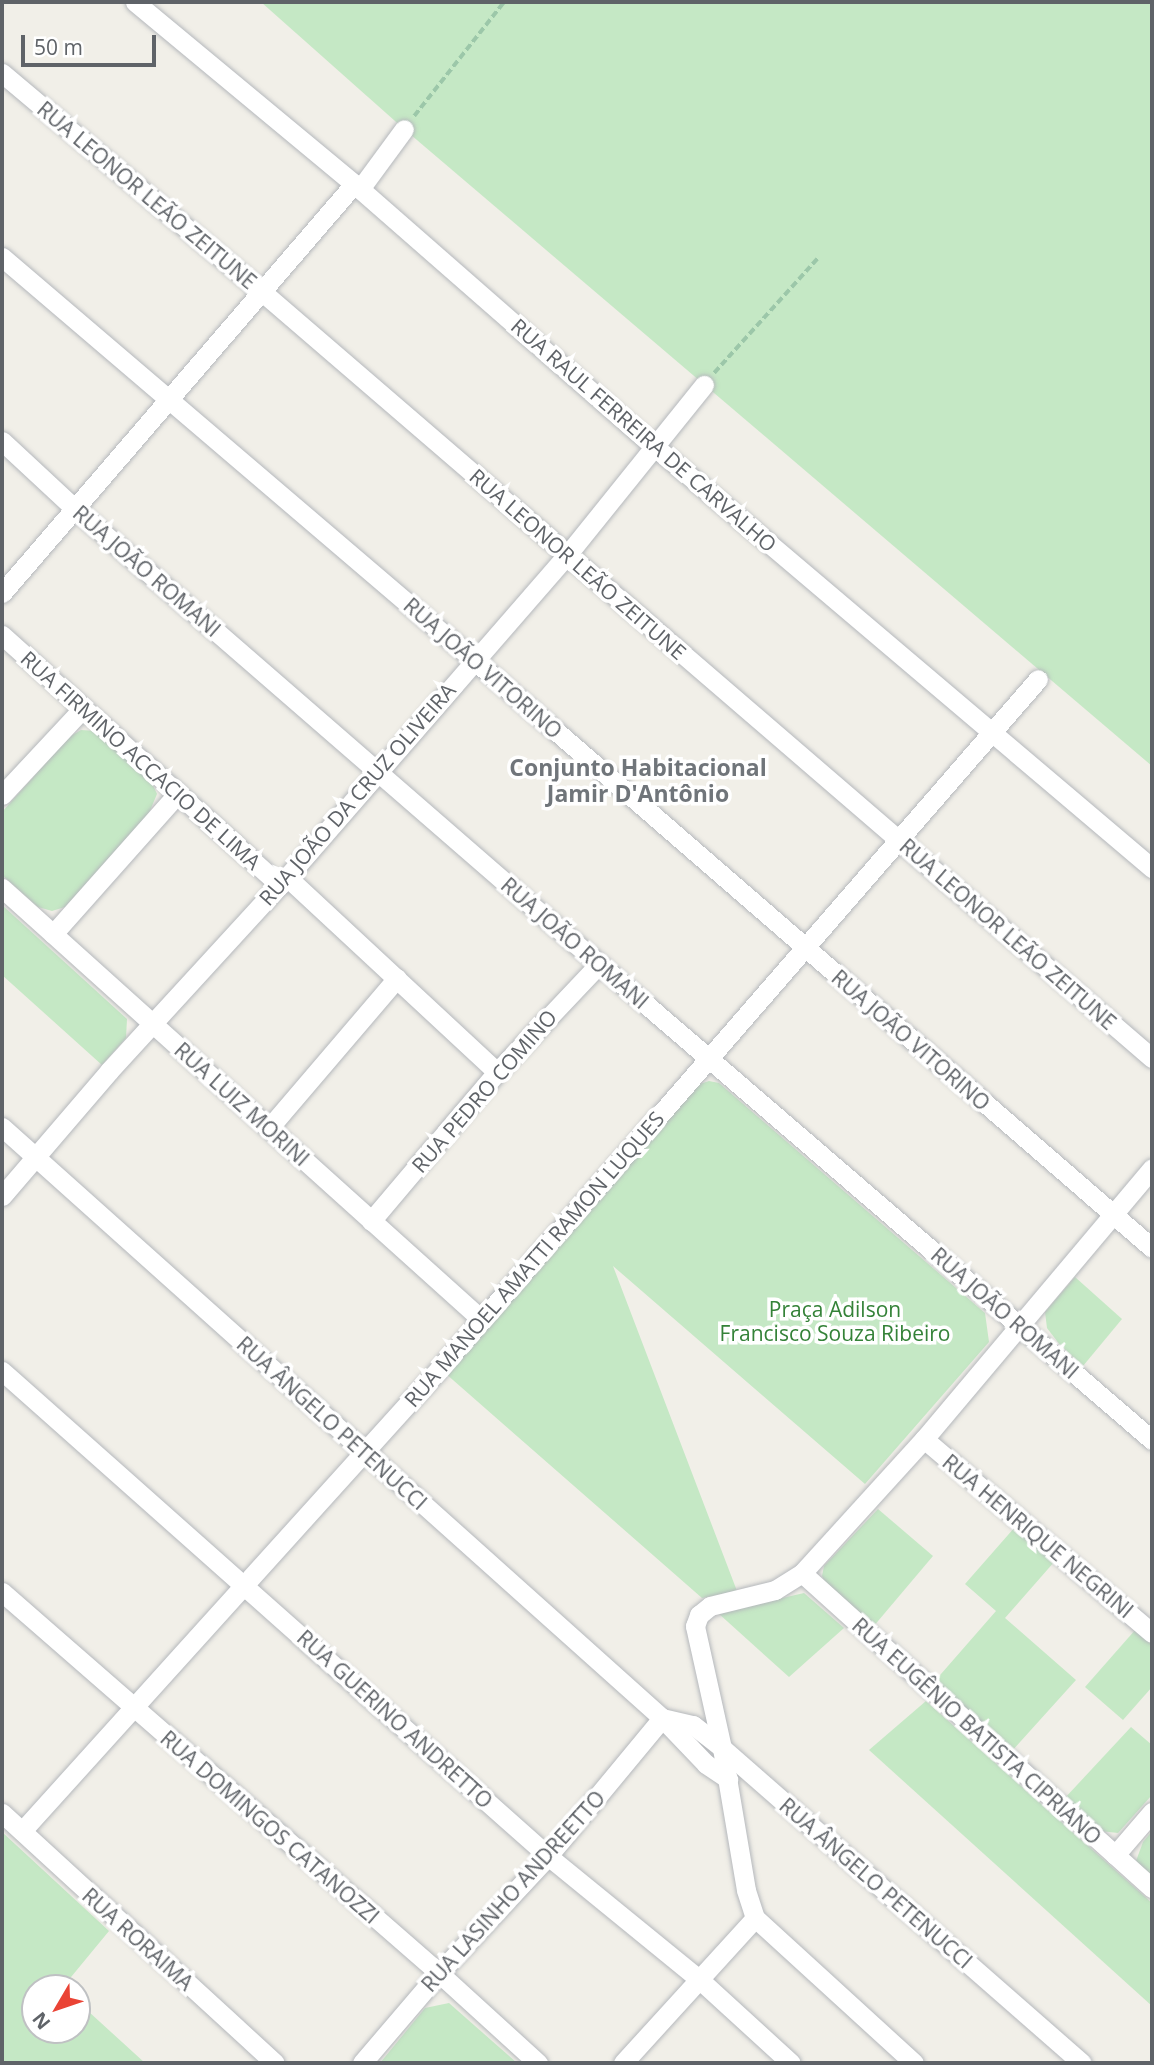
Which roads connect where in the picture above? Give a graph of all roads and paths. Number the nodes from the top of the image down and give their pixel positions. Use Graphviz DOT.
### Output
graph roads {
  1 [pos="135,2"];
  2 [pos="504,2"];
  3 [pos="2,73"];
  4 [pos="404,129"];
  5 [pos="357,186"];
  6 [pos="2,257"];
  7 [pos="818,258"];
  8 [pos="260,290"];
  9 [pos="704,385"];
  10 [pos="168,399"];
  11 [pos="2,441"];
  12 [pos="654,446"];
  13 [pos="74,508"];
  14 [pos="568,554"];
  15 [pos="2,593"];
  16 [pos="2,635"];
  17 [pos="474,660"];
  18 [pos="1038,679"];
  19 [pos="83,708"];
  20 [pos="991,730"];
  21 [pos="378,771"];
  22 [pos="178,793"];
  23 [pos="2,794"];
  24 [pos="897,840"];
  25 [pos="1152,868"];
  26 [pos="284,881"];
  27 [pos="2,888"];
  28 [pos="53,934"];
  29 [pos="803,948"];
  30 [pos="599,964"];
  31 [pos="397,978"];
  32 [pos="153,1024"];
  33 [pos="709,1058"];
  34 [pos="1152,1058"];
  35 [pos="497,1072"];
  36 [pos="2,1127"];
  37 [pos="269,1129"];
  38 [pos="35,1158"];
  39 [pos="1152,1168"];
  40 [pos="2,1196"];
  41 [pos="1115,1216"];
  42 [pos="371,1221"];
  43 [pos="1152,1248"];
  44 [pos="482,1320"];
  45 [pos="1018,1324"];
  46 [pos="2,1371"];
  47 [pos="924,1439"];
  48 [pos="1152,1440"];
  49 [pos="363,1452"];
  50 [pos="802,1573"];
  51 [pos="245,1584"];
  52 [pos="2,1592"];
  53 [pos="1152,1633"];
  54 [pos="134,1709"];
  55 [pos="662,1718"];
  56 [pos="722,1748"];
  57 [pos="728,1779"];
  58 [pos="1152,1812"];
  59 [pos="2,1813"];
  60 [pos="22,1830"];
  61 [pos="1115,1855"];
  62 [pos="548,1856"];
  63 [pos="1152,1888"];
  64 [pos="755,1918"];
  65 [pos="439,1973"];
  66 [pos="700,1980"];
  67 [pos="275,2063"];
  68 [pos="362,2063"];
  69 [pos="538,2063"];
  70 [pos="623,2063"];
  71 [pos="791,2063"];
  72 [pos="914,2063"];
  73 [pos="1082,2063"];
  1 -- 5 [label="street, RUA RAUL FERREIRA DE CARVALHO"];
  2 -- 4 [label="path"];
  3 -- 8 [label="street, RUA LEONOR LEÃO ZEITUNE"];
  4 -- 5 [label="street"];
  5 -- 8 [label="street"];
  5 -- 12 [label="street, RUA RAUL FERREIRA DE CARVALHO"];
  6 -- 10 [label="street, RUA JOÃO VITORINO"];
  7 -- 9 [label="path"];
  8 -- 10 [label="street"];
  8 -- 14 [label="street, RUA LEONOR LEÃO ZEITUNE"];
  9 -- 12 [label="street, RUA JOÃO DA CRUZ OLIVEIRA"];
  10 -- 13 [label="street"];
  10 -- 17 [label="street, RUA JOÃO VITORINO"];
  11 -- 13 [label="street, RUA JOÃO ROMANI"];
  12 -- 14 [label="street, RUA JOÃO DA CRUZ OLIVEIRA"];
  12 -- 20 [label="street, RUA RAUL FERREIRA DE CARVALHO"];
  13 -- 15 [label="street"];
  13 -- 21 [label="street, RUA JOÃO ROMANI"];
  14 -- 17 [label="street, RUA JOÃO DA CRUZ OLIVEIRA"];
  14 -- 24 [label="street, RUA LEONOR LEÃO ZEITUNE"];
  16 -- 19 [label="street, RUA FIRMINO ACCACIO DE LIMA"];
  17 -- 21 [label="street, RUA JOÃO DA CRUZ OLIVEIRA"];
  17 -- 29 [label="street, RUA JOÃO VITORINO"];
  18 -- 20 [label="street, RUA MANOEL AMATTI RAMON LUQUES"];
  19 -- 22 [label="street, RUA FIRMINO ACCACIO DE LIMA"];
  19 -- 23 [label="street"];
  20 -- 24 [label="street, RUA MANOEL AMATTI RAMON LUQUES"];
  20 -- 25 [label="street, RUA RAUL FERREIRA DE CARVALHO"];
  21 -- 26 [label="street, RUA JOÃO DA CRUZ OLIVEIRA"];
  21 -- 30 [label="street, RUA JOÃO ROMANI"];
  22 -- 26 [label="street, RUA FIRMINO ACCACIO DE LIMA"];
  22 -- 28 [label="street"];
  24 -- 29 [label="street, RUA MANOEL AMATTI RAMON LUQUES"];
  24 -- 34 [label="street, RUA LEONOR LEÃO ZEITUNE"];
  26 -- 31 [label="street, RUA FIRMINO ACCACIO DE LIMA"];
  26 -- 32 [label="street, RUA JOÃO DA CRUZ OLIVEIRA"];
  27 -- 28 [label="street, RUA LUIZ MORINI"];
  28 -- 32 [label="street, RUA LUIZ MORINI"];
  29 -- 33 [label="street, RUA MANOEL AMATTI RAMON LUQUES"];
  29 -- 41 [label="street, RUA JOÃO VITORINO"];
  30 -- 33 [label="street, RUA JOÃO ROMANI"];
  30 -- 35 [label="street, RUA PEDRO COMINO"];
  31 -- 35 [label="street, RUA FIRMINO ACCACIO DE LIMA"];
  31 -- 37 [label="street"];
  32 -- 37 [label="street, RUA LUIZ MORINI"];
  32 -- 38 [label="street, RUA JOÃO DA CRUZ OLIVEIRA"];
  33 -- 44 [label="street, RUA MANOEL AMATTI RAMON LUQUES"];
  33 -- 45 [label="street, RUA JOÃO ROMANI"];
  35 -- 42 [label="street, RUA PEDRO COMINO"];
  36 -- 38 [label="street, RUA ÂNGELO PETENUCCI"];
  37 -- 42 [label="street, RUA LUIZ MORINI"];
  38 -- 40 [label="street, RUA JOÃO DA CRUZ OLIVEIRA"];
  38 -- 49 [label="street, RUA ÂNGELO PETENUCCI"];
  39 -- 41 [label="street"];
  41 -- 43 [label="street, RUA JOÃO VITORINO"];
  41 -- 45 [label="street"];
  42 -- 44 [label="street, RUA LUIZ MORINI"];
  44 -- 49 [label="street, RUA MANOEL AMATTI RAMON LUQUES"];
  45 -- 47 [label="street"];
  45 -- 48 [label="street, RUA JOÃO ROMANI"];
  46 -- 51 [label="street, RUA GUERINO ANDRETTO"];
  47 -- 50 [label="street"];
  47 -- 53 [label="street, RUA HENRIQUE NEGRINI"];
  49 -- 51 [label="street, RUA MANOEL AMATTI RAMON LUQUES"];
  49 -- 55 [label="street, RUA ÂNGELO PETENUCCI"];
  50 -- 56 [label="street"];
  50 -- 61 [label="street, RUA EUGÊNIO BATISTA CIPRIANO"];
  51 -- 54 [label="street, RUA MANOEL AMATTI RAMON LUQUES"];
  51 -- 62 [label="street, RUA GUERINO ANDRETTO"];
  52 -- 54 [label="street, RUA DOMINGOS CATANOZZI"];
  54 -- 60 [label="street, RUA MANOEL AMATTI RAMON LUQUES"];
  54 -- 65 [label="street, RUA DOMINGOS CATANOZZI"];
  55 -- 56 [label="street, RUA ÂNGELO PETENUCCI"];
  55 -- 57 [label="street, RUA ÂNGELO PETENUCCI"];
  55 -- 62 [label="street, RUA LASINHO ANDREETTO"];
  56 -- 57 [label="street"];
  56 -- 73 [label="street, RUA ÂNGELO PETENUCCI"];
  57 -- 64 [label="street"];
  58 -- 61 [label="street"];
  59 -- 60 [label="street, RUA RORAIMA"];
  60 -- 67 [label="street, RUA RORAIMA"];
  61 -- 63 [label="street, RUA EUGÊNIO BATISTA CIPRIANO"];
  62 -- 65 [label="street, RUA LASINHO ANDREETTO"];
  62 -- 66 [label="street, RUA GUERINO ANDRETTO"];
  64 -- 66 [label="street"];
  64 -- 72 [label="street"];
  65 -- 68 [label="street, RUA LASINHO ANDREETTO"];
  65 -- 69 [label="street, RUA DOMINGOS CATANOZZI"];
  66 -- 70 [label="street"];
  66 -- 71 [label="street, RUA GUERINO ANDRETTO"];
}
